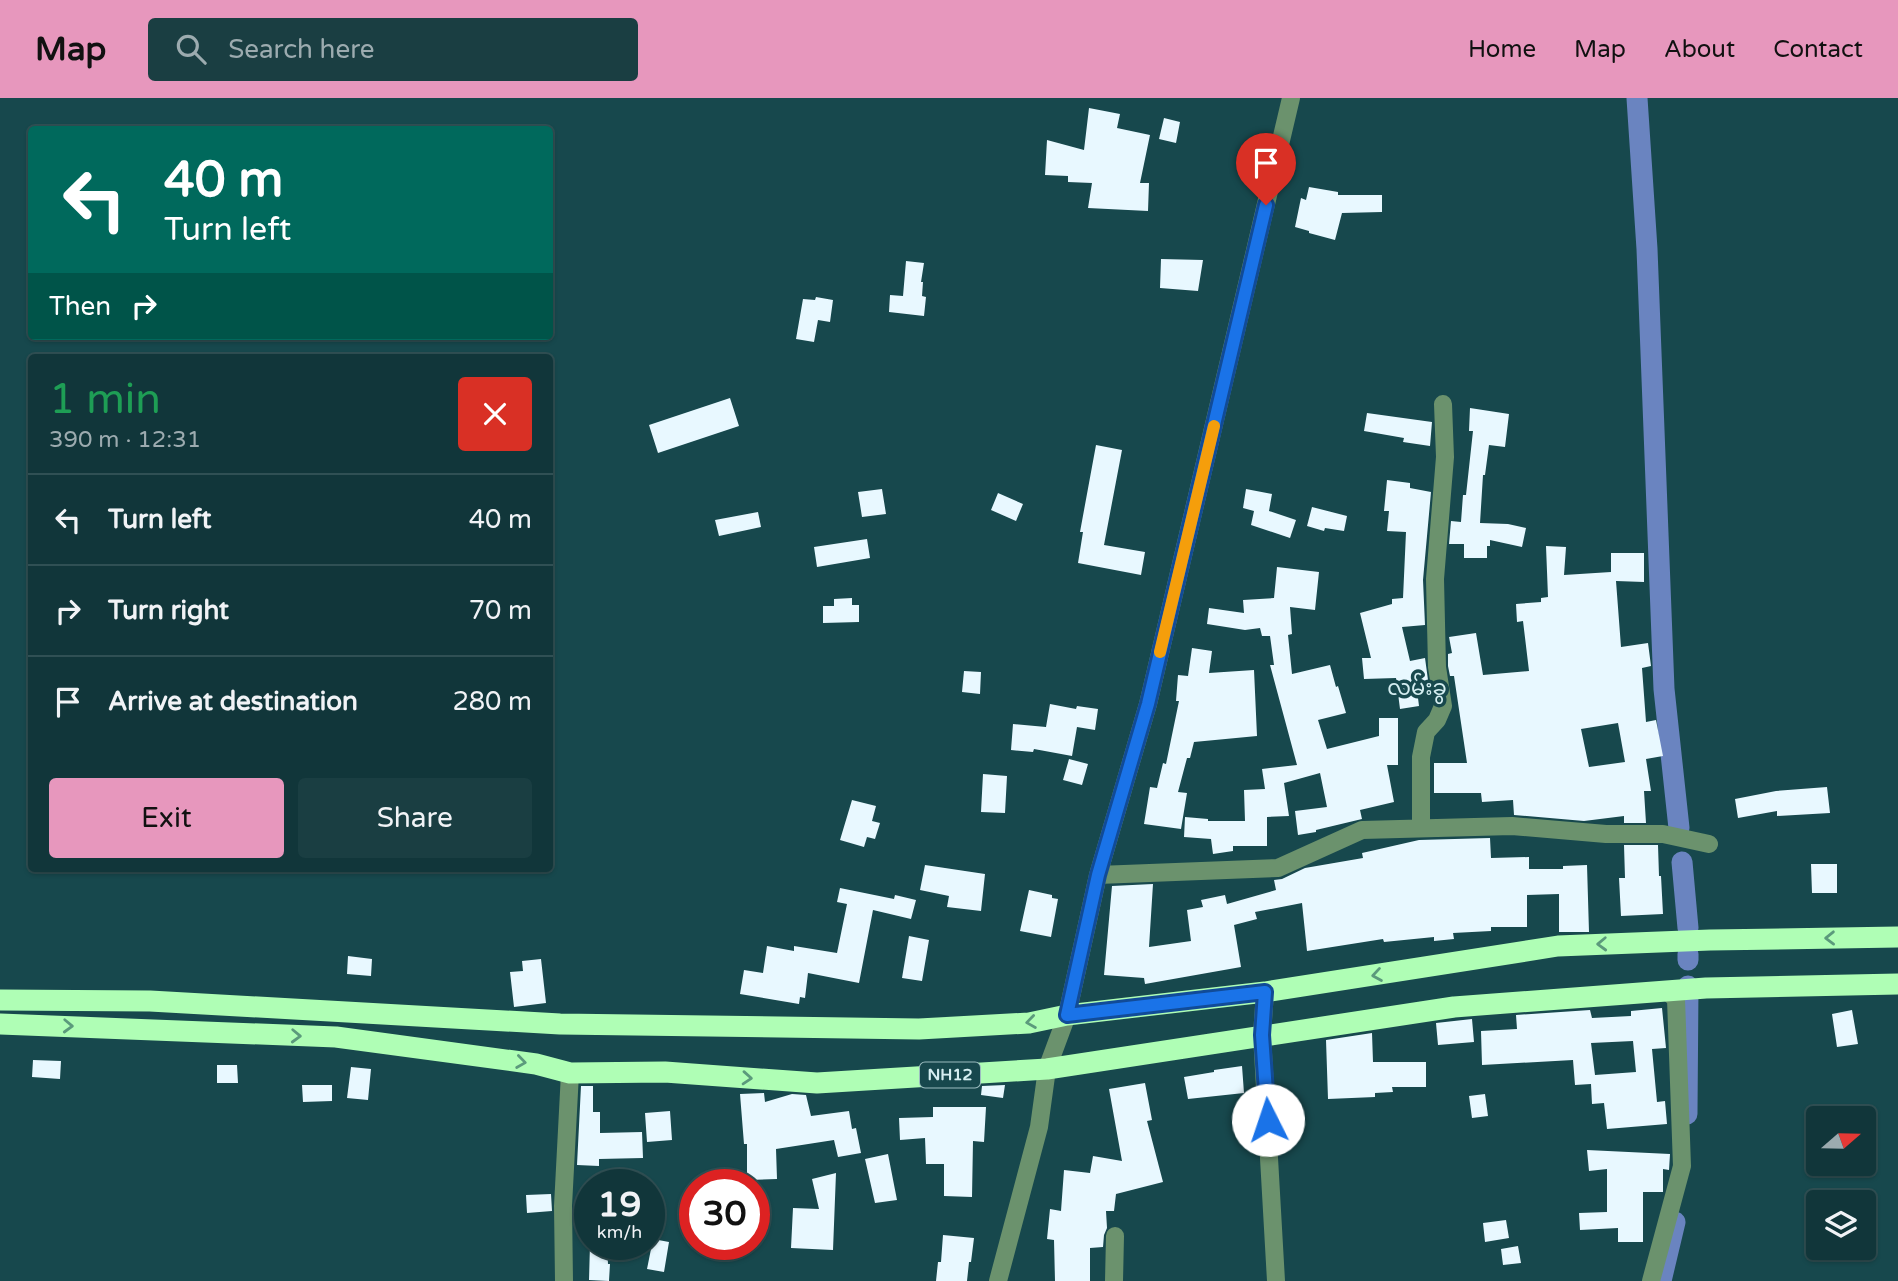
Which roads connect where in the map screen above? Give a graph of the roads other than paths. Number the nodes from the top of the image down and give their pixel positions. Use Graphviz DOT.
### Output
graph roads {
  1 [pos="1291,98"];
  2 [pos="1444,404"];
  3 [pos="1421,828"];
  4 [pos="1709,844"];
  5 [pos="1098,875"];
  6 [pos="1898,937"];
  7 [pos="1898,984"];
  8 [pos="1667,991"];
  9 [pos="1265,992"];
  10 [pos="0,1000"];
  11 [pos="1067,1015"];
  12 [pos="0,1024"];
  13 [pos="1262,1035"];
  14 [pos="1047,1069"];
  15 [pos="570,1073"];
  16 [pos="1115,1236"];
  17 [pos="564,1281"];
  18 [pos="998,1281"];
  19 [pos="1114,1281"];
  20 [pos="1276,1281"];
  21 [pos="1651,1281"];
  1 -- 5 [label="street"];
  2 -- 3 [label="street"];
  3 -- 4 [label="street"];
  3 -- 5 [label="street"];
  5 -- 11 [label="street"];
  6 -- 9 [label="highway, one-way"];
  7 -- 8 [label="highway, NH12"];
  8 -- 13 [label="highway, NH12"];
  8 -- 21 [label="street"];
  9 -- 11 [label="highway"];
  9 -- 13 [label="street"];
  11 -- 10 [label="highway, one-way"];
  11 -- 14 [label="street"];
  12 -- 15 [label="highway, NH12, one-way"];
  13 -- 14 [label="highway, NH12"];
  13 -- 20 [label="street"];
  15 -- 14 [label="highway, NH12, one-way"];
  14 -- 18 [label="street"];
  15 -- 17 [label="street"];
  16 -- 19 [label="street"];
}
